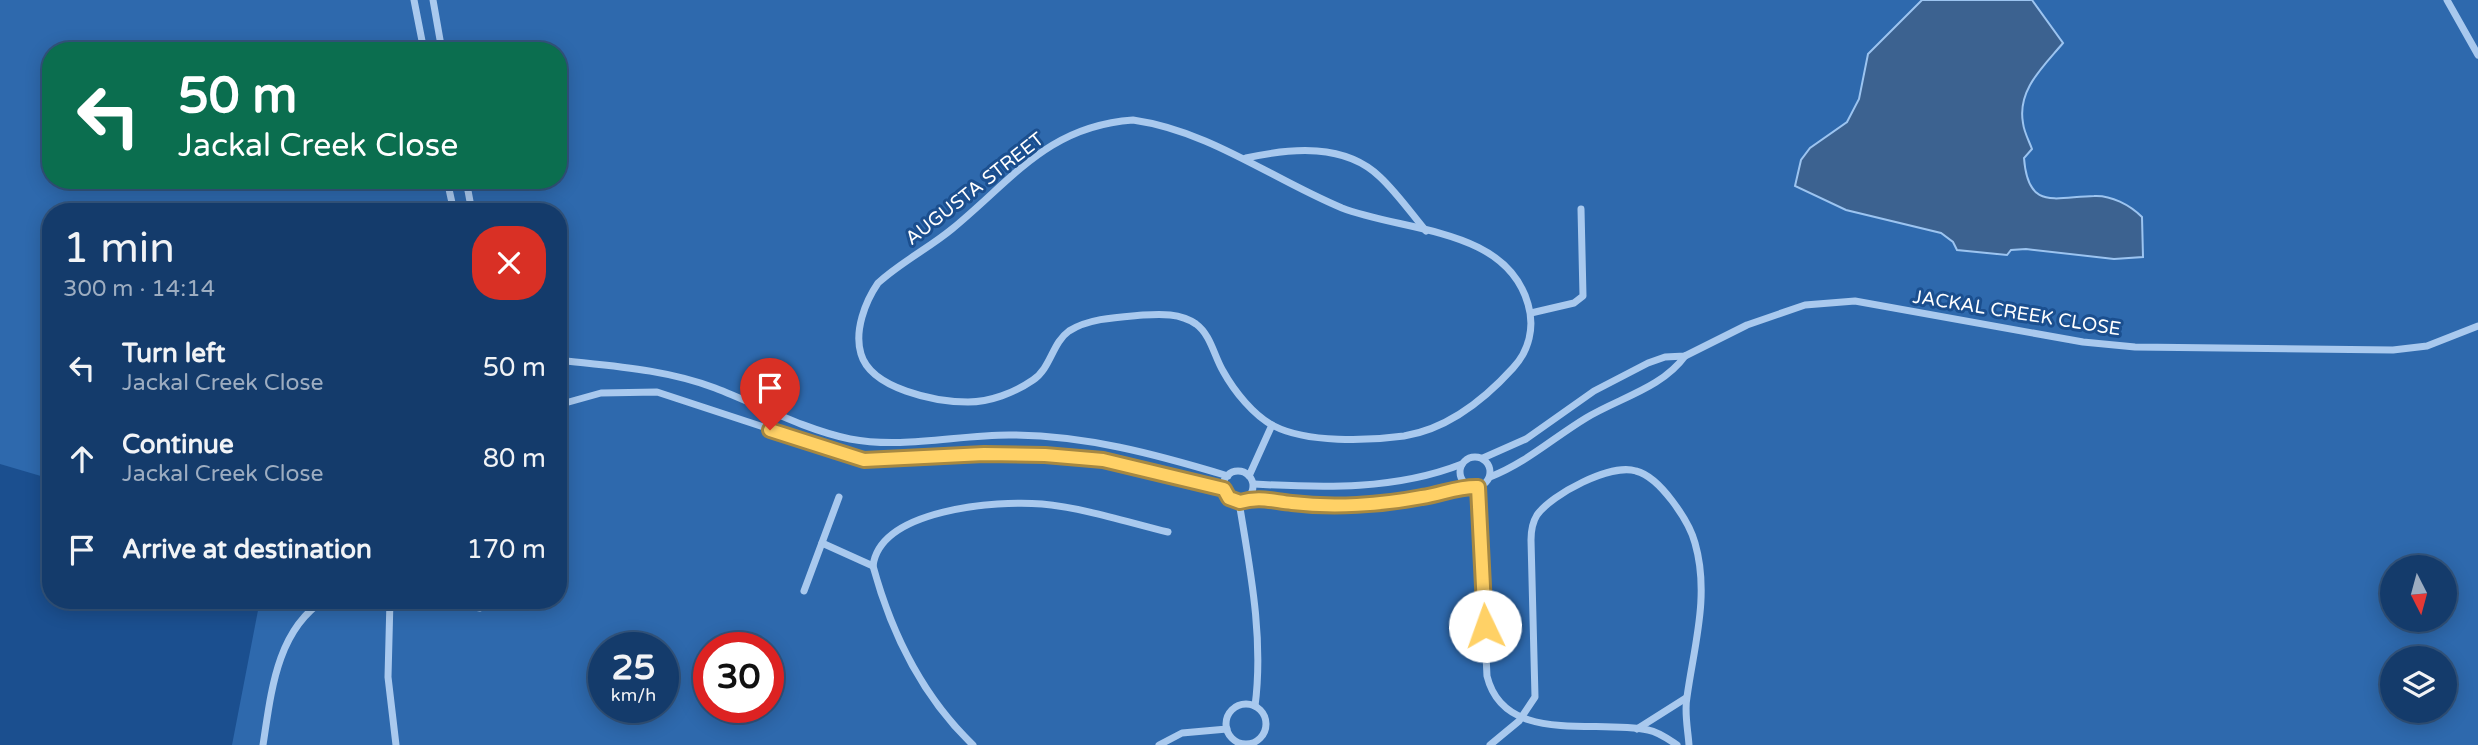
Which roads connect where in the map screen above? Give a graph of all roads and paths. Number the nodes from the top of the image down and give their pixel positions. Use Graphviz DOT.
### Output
graph roads {
  1 [pos="414,0"];
  2 [pos="433,0"];
  3 [pos="2447,0"];
  4 [pos="422,42"];
  5 [pos="440,42"];
  6 [pos="2478,55"];
  7 [pos="1245,158"];
  8 [pos="1581,209"];
  9 [pos="1426,231"];
  10 [pos="1531,313"];
  11 [pos="2478,326"];
  12 [pos="1685,356"];
  13 [pos="567,364"];
  14 [pos="567,402"];
  15 [pos="1272,425"];
  16 [pos="1483,458"];
  17 [pos="1462,464"];
  18 [pos="1228,476"];
  19 [pos="1249,476"];
  20 [pos="1490,477"];
  21 [pos="1254,484"];
  22 [pos="1466,484"];
  23 [pos="1478,487"];
  24 [pos="1224,489"];
  25 [pos="839,497"];
  26 [pos="1249,497"];
  27 [pos="1240,502"];
  28 [pos="1168,533"];
  29 [pos="822,543"];
  30 [pos="873,566"];
  31 [pos="804,591"];
  32 [pos="313,609"];
  33 [pos="390,609"];
  34 [pos="1686,698"];
  35 [pos="1255,706"];
  36 [pos="1519,721"];
  37 [pos="1227,729"];
  38 [pos="1636,729"];
  39 [pos="1257,743"];
  40 [pos="262,745"];
  41 [pos="396,745"];
  42 [pos="972,745"];
  43 [pos="1159,745"];
  44 [pos="1490,745"];
  45 [pos="1677,745"];
  46 [pos="1689,745"];
  1 -- 4 [label="street"];
  2 -- 5 [label="street"];
  3 -- 6 [label="street"];
  7 -- 9 [label="street, AUGUSTA STREET"];
  7 -- 9 [label="street, AUGUSTA STREET"];
  7 -- 15 [label="street, AUGUSTA STREET"];
  8 -- 10 [label="street"];
  9 -- 10 [label="street, AUGUSTA STREET"];
  10 -- 15 [label="street, AUGUSTA STREET"];
  11 -- 12 [label="street, JACKAL CREEK CLOSE"];
  12 -- 16 [label="street, JACKAL CREEK CLOSE"];
  12 -- 20 [label="street, JACKAL CREEK CLOSE"];
  13 -- 18 [label="street"];
  14 -- 24 [label="street"];
  15 -- 19 [label="street"];
  16 -- 17 [label="street"];
  16 -- 20 [label="street"];
  17 -- 21 [label="street"];
  17 -- 22 [label="street"];
  18 -- 19 [label="street"];
  18 -- 24 [label="street"];
  19 -- 21 [label="street"];
  20 -- 23 [label="street"];
  21 -- 26 [label="street"];
  22 -- 23 [label="street"];
  22 -- 26 [label="street"];
  23 -- 36 [label="street"];
  24 -- 27 [label="street"];
  25 -- 29 [label="street"];
  26 -- 27 [label="street"];
  27 -- 35 [label="street"];
  28 -- 30 [label="street"];
  29 -- 30 [label="street"];
  29 -- 31 [label="street"];
  30 -- 42 [label="street"];
  32 -- 40 [label="street"];
  33 -- 41 [label="street"];
  34 -- 36 [label="street"];
  34 -- 38 [label="street"];
  34 -- 46 [label="street"];
  35 -- 37 [label="street"];
  35 -- 39 [label="street"];
  36 -- 38 [label="street"];
  36 -- 44 [label="street"];
  37 -- 39 [label="street"];
  37 -- 43 [label="street"];
  38 -- 45 [label="street"];
}
